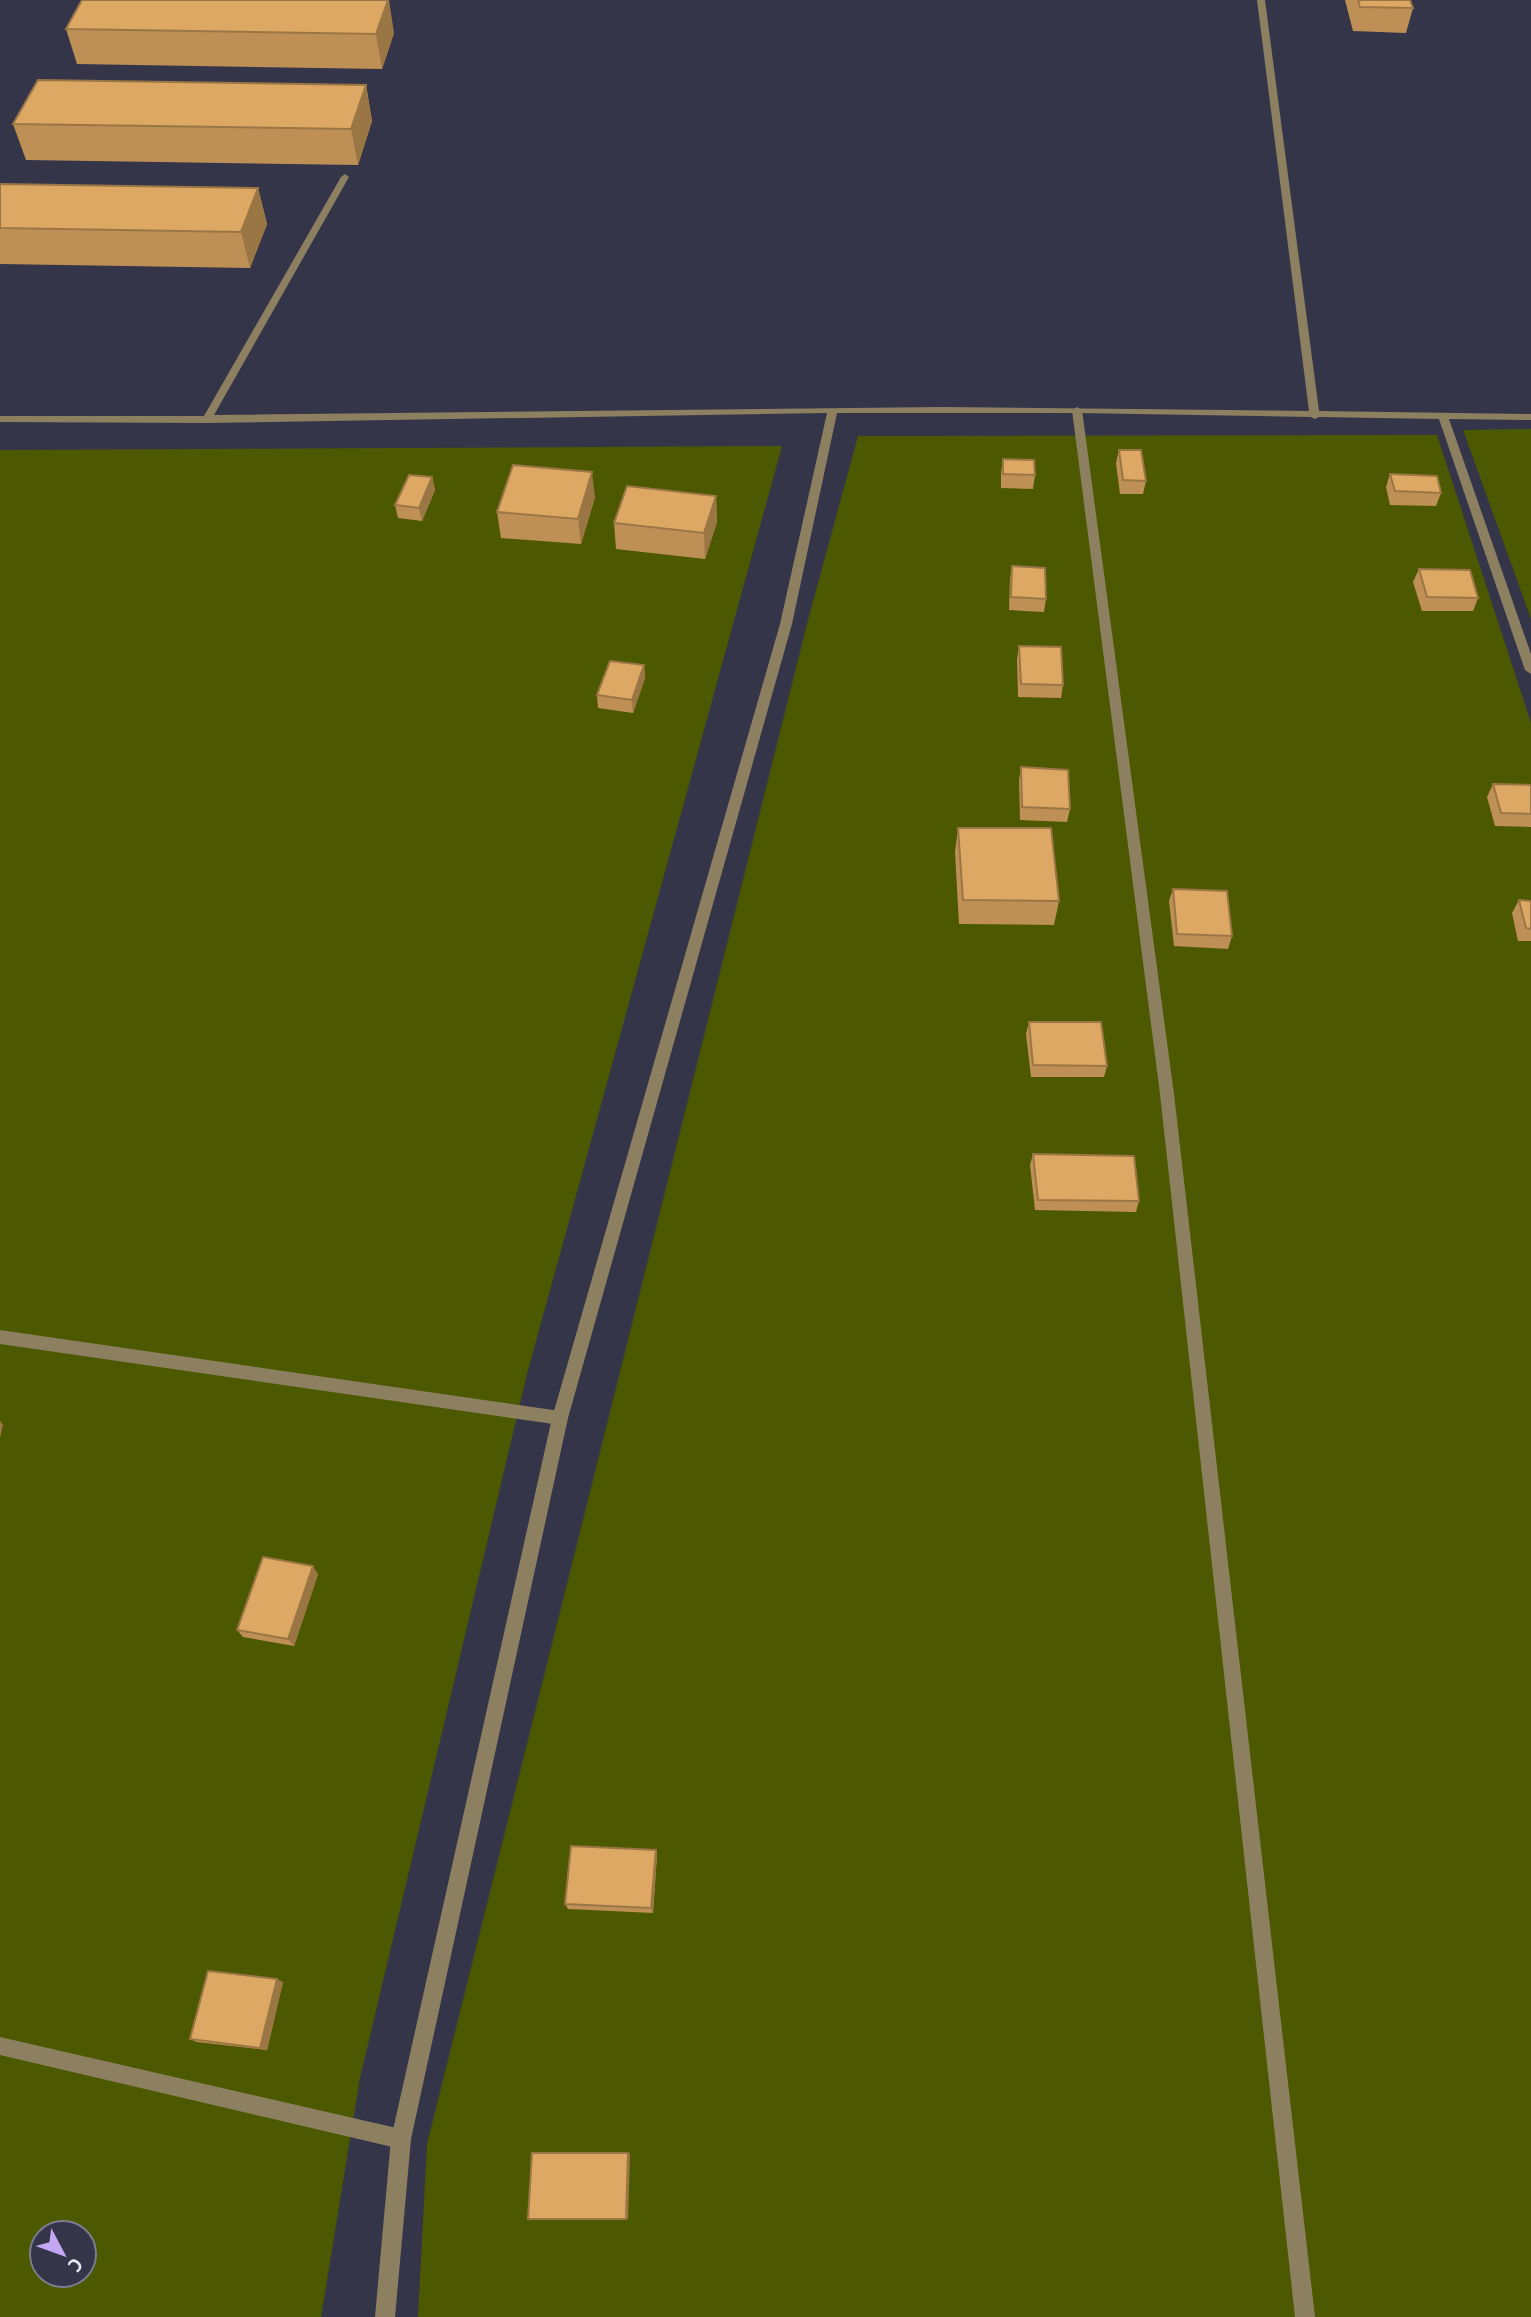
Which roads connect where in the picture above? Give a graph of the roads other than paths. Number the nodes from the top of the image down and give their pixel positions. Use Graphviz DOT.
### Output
graph roads {
  1 [pos="1261,0"];
  2 [pos="345,177"];
  3 [pos="1077,410"];
  4 [pos="832,412"];
  5 [pos="1315,416"];
  6 [pos="1443,417"];
  7 [pos="1531,417"];
  8 [pos="0,419"];
  9 [pos="206,420"];
  10 [pos="1531,670"];
  11 [pos="0,1336"];
  12 [pos="560,1418"];
  13 [pos="0,2046"];
  14 [pos="401,2139"];
  15 [pos="385,2317"];
  16 [pos="1305,2317"];
  1 -- 5 [label="street"];
  2 -- 9 [label="street"];
  3 -- 4 [label="street"];
  3 -- 5 [label="street"];
  3 -- 16 [label="street"];
  4 -- 9 [label="street"];
  4 -- 12 [label="street"];
  5 -- 6 [label="street"];
  6 -- 7 [label="street"];
  6 -- 10 [label="street"];
  8 -- 9 [label="street"];
  11 -- 12 [label="street"];
  12 -- 14 [label="street"];
  13 -- 14 [label="street"];
  14 -- 15 [label="street"];
}
